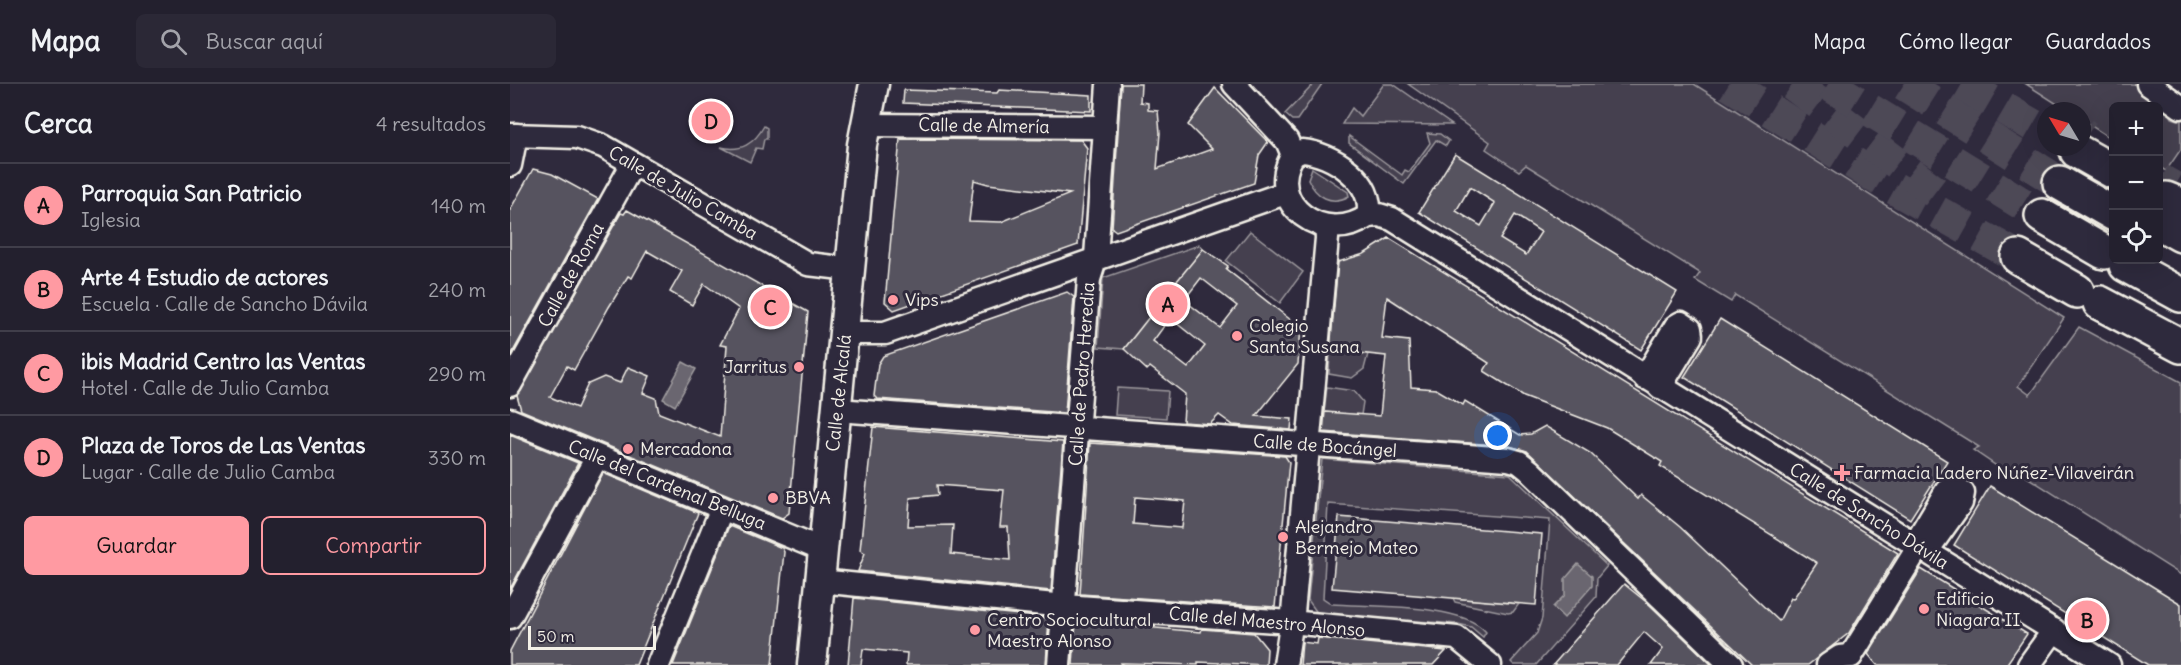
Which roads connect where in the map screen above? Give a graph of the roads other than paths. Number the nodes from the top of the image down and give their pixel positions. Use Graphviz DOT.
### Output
graph roads {
  1 [pos="861,84"];
  2 [pos="874,84"];
  3 [pos="1108,84"];
  4 [pos="1234,84"];
  5 [pos="2148,84"];
  6 [pos="2174,103"];
  7 [pos="865,123"];
  8 [pos="1104,127"];
  9 [pos="513,135"];
  10 [pos="2109,154"];
  11 [pos="1293,155"];
  12 [pos="2072,159"];
  13 [pos="510,165"];
  14 [pos="632,165"];
  15 [pos="2109,170"];
  16 [pos="2109,191"];
  17 [pos="1285,193"];
  18 [pos="2168,195"];
  19 [pos="2111,210"];
  20 [pos="1368,216"];
  21 [pos="2042,216"];
  22 [pos="1326,226"];
  23 [pos="2181,235"];
  24 [pos="2163,243"];
  25 [pos="2181,252"];
  26 [pos="1096,257"];
  27 [pos="2018,257"];
  28 [pos="850,269"];
  29 [pos="2181,295"];
  30 [pos="845,333"];
  31 [pos="2181,346"];
  32 [pos="510,385"];
  33 [pos="837,410"];
  34 [pos="510,420"];
  35 [pos="1077,429"];
  36 [pos="1307,445"];
  37 [pos="597,457"];
  38 [pos="722,508"];
  39 [pos="1923,549"];
  40 [pos="824,550"];
  41 [pos="820,581"];
  42 [pos="1064,606"];
  43 [pos="510,617"];
  44 [pos="1290,622"];
  45 [pos="2054,630"];
  46 [pos="1854,661"];
  47 [pos="658,665"];
  48 [pos="812,665"];
  49 [pos="1059,665"];
  50 [pos="1285,665"];
  51 [pos="1490,665"];
  52 [pos="1731,665"];
  53 [pos="1828,665"];
  54 [pos="2029,665"];
  55 [pos="2109,665"];
  1 -- 7 [label="main road, Calle de Alcalá"];
  2 -- 7 [label="main road, Calle de Alcalá"];
  3 -- 8 [label="street, Calle de Pedro Heredia"];
  4 -- 11 [label="street"];
  5 -- 6 [label="street"];
  7 -- 8 [label="street, Calle de Almería"];
  7 -- 28 [label="main road, Calle de Alcalá"];
  8 -- 26 [label="street, Calle de Pedro Heredia"];
  9 -- 13 [label="street"];
  9 -- 14 [label="street, Calle de Julio Camba"];
  10 -- 12 [label="highway"];
  11 -- 17 [label="street"];
  11 -- 20 [label="street"];
  12 -- 15 [label="highway"];
  12 -- 16 [label="highway"];
  12 -- 19 [label="highway"];
  14 -- 28 [label="street, Calle de Julio Camba"];
  14 -- 32 [label="street, Calle de Roma"];
  17 -- 22 [label="street"];
  17 -- 26 [label="street"];
  18 -- 23 [label="highway"];
  20 -- 22 [label="street"];
  20 -- 39 [label="street, Calle de Sancho Dávila"];
  21 -- 29 [label="highway"];
  22 -- 36 [label="street"];
  24 -- 25 [label="highway"];
  26 -- 30 [label="street"];
  26 -- 35 [label="street, Calle de Pedro Heredia"];
  27 -- 31 [label="highway"];
  28 -- 30 [label="main road, Calle de Alcalá"];
  30 -- 33 [label="main road, Calle de Alcalá"];
  33 -- 35 [label="street, Calle de Bocángel"];
  33 -- 40 [label="main road, Calle de Alcalá"];
  34 -- 37 [label="street, Calle del Cardenal Belluga"];
  35 -- 36 [label="street, Calle de Bocángel"];
  35 -- 42 [label="street, Calle de Pedro Heredia"];
  36 -- 44 [label="street"];
  36 -- 52 [label="street, Calle de Bocángel"];
  37 -- 38 [label="street, Calle del Cardenal Belluga"];
  37 -- 43 [label="street"];
  38 -- 40 [label="street, Calle del Cardenal Belluga"];
  38 -- 47 [label="street"];
  39 -- 45 [label="street, Calle de Sancho Dávila"];
  39 -- 46 [label="street"];
  40 -- 41 [label="main road, Calle de Alcalá"];
  41 -- 42 [label="street, Calle del Maestro Alonso"];
  41 -- 48 [label="main road, Calle de Alcalá"];
  42 -- 44 [label="street, Calle del Maestro Alonso"];
  42 -- 49 [label="street, Calle de Pedro Heredia"];
  44 -- 50 [label="street"];
  44 -- 51 [label="street, Calle del Maestro Alonso"];
  45 -- 54 [label="street"];
  45 -- 55 [label="street, Calle de Sancho Dávila"];
  46 -- 53 [label="street"];
}
